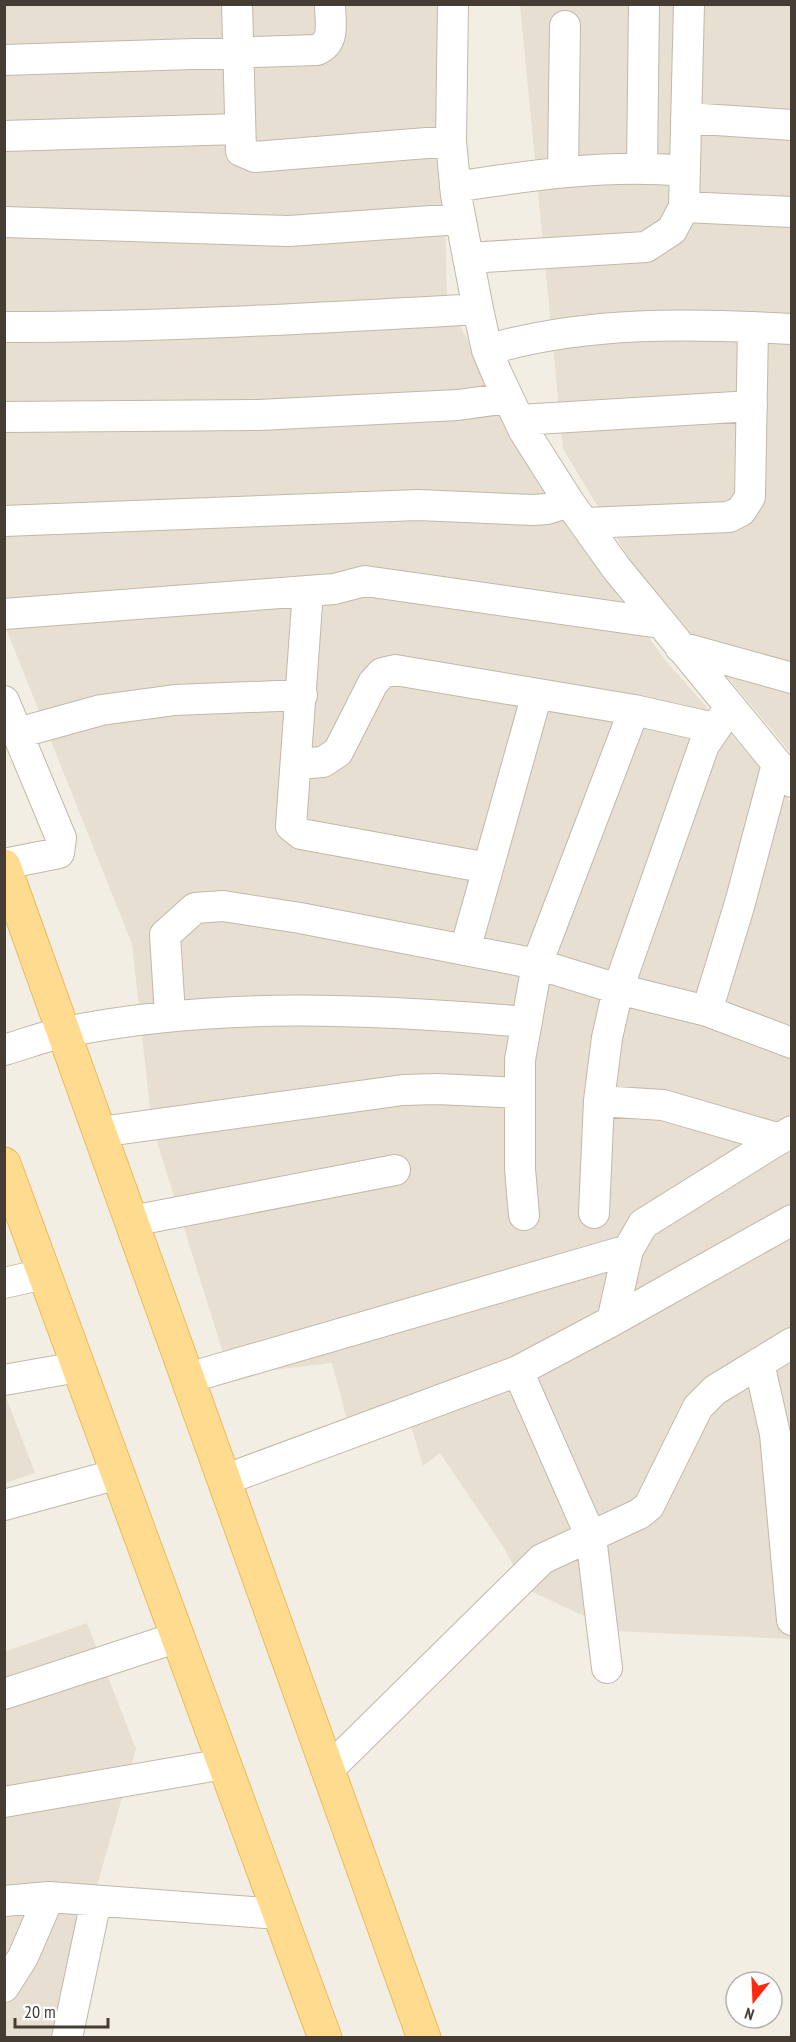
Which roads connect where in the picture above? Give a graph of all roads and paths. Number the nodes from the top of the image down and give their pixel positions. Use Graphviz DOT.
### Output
graph roads {
  1 [pos="237,4"];
  2 [pos="330,4"];
  3 [pos="453,4"];
  4 [pos="644,4"];
  5 [pos="689,4"];
  6 [pos="565,26"];
  7 [pos="238,55"];
  8 [pos="4,60"];
  9 [pos="686,118"];
  10 [pos="792,125"];
  11 [pos="240,129"];
  12 [pos="4,136"];
  13 [pos="451,141"];
  14 [pos="642,167"];
  15 [pos="563,170"];
  16 [pos="685,171"];
  17 [pos="455,187"];
  18 [pos="684,207"];
  19 [pos="792,212"];
  20 [pos="460,219"];
  21 [pos="4,222"];
  22 [pos="468,258"];
  23 [pos="478,309"];
  24 [pos="4,327"];
  25 [pos="753,327"];
  26 [pos="792,329"];
  27 [pos="487,350"];
  28 [pos="752,406"];
  29 [pos="514,409"];
  30 [pos="4,417"];
  31 [pos="577,512"];
  32 [pos="4,521"];
  33 [pos="308,591"];
  34 [pos="4,614"];
  35 [pos="660,623"];
  36 [pos="680,647"];
  37 [pos="792,678"];
  38 [pos="537,694"];
  39 [pos="302,695"];
  40 [pos="4,701"];
  41 [pos="634,710"];
  42 [pos="722,718"];
  43 [pos="18,733"];
  44 [pos="296,764"];
  45 [pos="784,773"];
  46 [pos="4,865"];
  47 [pos="488,868"];
  48 [pos="465,950"];
  49 [pos="537,964"];
  50 [pos="618,989"];
  51 [pos="707,1011"];
  52 [pos="170,1015"];
  53 [pos="527,1022"];
  54 [pos="64,1032"];
  55 [pos="792,1043"];
  56 [pos="4,1050"];
  57 [pos="520,1093"];
  58 [pos="599,1101"];
  59 [pos="100,1132"];
  60 [pos="786,1135"];
  61 [pos="4,1164"];
  62 [pos="395,1170"];
  63 [pos="10,1199"];
  64 [pos="594,1213"];
  65 [pos="524,1215"];
  66 [pos="792,1220"];
  67 [pos="132,1221"];
  68 [pos="628,1250"];
  69 [pos="44,1274"];
  70 [pos="4,1283"];
  71 [pos="612,1322"];
  72 [pos="792,1343"];
  73 [pos="759,1363"];
  74 [pos="78,1367"];
  75 [pos="518,1371"];
  76 [pos="188,1378"];
  77 [pos="4,1380"];
  78 [pos="783,1431"];
  79 [pos="118,1474"];
  80 [pos="224,1480"];
  81 [pos="4,1505"];
  82 [pos="788,1522"];
  83 [pos="591,1537"];
  84 [pos="792,1620"];
  85 [pos="178,1637"];
  86 [pos="607,1668"];
  87 [pos="4,1694"];
  88 [pos="224,1764"];
  89 [pos="328,1770"];
  90 [pos="4,1802"];
  91 [pos="48,1897"];
  92 [pos="4,1901"];
  93 [pos="96,1901"];
  94 [pos="280,1914"];
  95 [pos="4,1987"];
  96 [pos="67,2037"];
  97 [pos="325,2037"];
  98 [pos="424,2037"];
  1 -- 7 [label="street"];
  2 -- 7 [label="street"];
  3 -- 13 [label="street"];
  4 -- 14 [label="street"];
  5 -- 9 [label="street"];
  6 -- 15 [label="street"];
  7 -- 8 [label="street"];
  7 -- 11 [label="street"];
  9 -- 10 [label="street"];
  9 -- 16 [label="street"];
  11 -- 12 [label="street"];
  11 -- 13 [label="street"];
  13 -- 17 [label="street"];
  14 -- 15 [label="street"];
  14 -- 16 [label="street"];
  15 -- 17 [label="street"];
  16 -- 18 [label="street"];
  17 -- 20 [label="street"];
  18 -- 19 [label="street"];
  18 -- 22 [label="street"];
  20 -- 21 [label="street"];
  20 -- 22 [label="street"];
  22 -- 23 [label="street"];
  23 -- 24 [label="street"];
  23 -- 27 [label="street"];
  25 -- 26 [label="street"];
  25 -- 27 [label="street"];
  25 -- 28 [label="street"];
  27 -- 29 [label="street"];
  28 -- 29 [label="street"];
  28 -- 31 [label="street"];
  29 -- 30 [label="street"];
  29 -- 31 [label="street"];
  31 -- 32 [label="street"];
  31 -- 35 [label="street"];
  33 -- 34 [label="street"];
  33 -- 35 [label="street"];
  33 -- 39 [label="street"];
  35 -- 36 [label="street"];
  36 -- 37 [label="street"];
  36 -- 42 [label="street"];
  38 -- 41 [label="street"];
  38 -- 44 [label="street"];
  38 -- 47 [label="street"];
  39 -- 43 [label="street"];
  39 -- 44 [label="street"];
  40 -- 43 [label="street"];
  41 -- 42 [label="street"];
  41 -- 49 [label="street"];
  42 -- 45 [label="street"];
  42 -- 50 [label="street"];
  43 -- 46 [label="street"];
  44 -- 47 [label="street"];
  45 -- 51 [label="street"];
  46 -- 54 [label="main road"];
  47 -- 48 [label="street"];
  48 -- 49 [label="street"];
  48 -- 52 [label="street"];
  49 -- 50 [label="street"];
  49 -- 53 [label="street"];
  50 -- 51 [label="street"];
  50 -- 58 [label="street"];
  51 -- 55 [label="street"];
  52 -- 53 [label="street"];
  52 -- 54 [label="street"];
  53 -- 57 [label="street"];
  54 -- 56 [label="street"];
  54 -- 59 [label="main road"];
  57 -- 59 [label="street"];
  57 -- 65 [label="street"];
  58 -- 60 [label="street"];
  58 -- 64 [label="street"];
  59 -- 67 [label="main road"];
  60 -- 68 [label="street"];
  61 -- 63 [label="main road"];
  62 -- 67 [label="street"];
  63 -- 69 [label="main road"];
  66 -- 71 [label="street"];
  67 -- 76 [label="main road"];
  68 -- 71 [label="street"];
  68 -- 76 [label="street"];
  69 -- 70 [label="street"];
  69 -- 74 [label="main road"];
  71 -- 75 [label="street"];
  72 -- 73 [label="street"];
  73 -- 78 [label="street"];
  73 -- 83 [label="street"];
  74 -- 77 [label="street"];
  74 -- 79 [label="main road"];
  75 -- 80 [label="street"];
  75 -- 83 [label="street"];
  76 -- 80 [label="main road"];
  78 -- 82 [label="street"];
  79 -- 81 [label="street"];
  79 -- 85 [label="main road"];
  80 -- 89 [label="main road"];
  82 -- 84 [label="street"];
  83 -- 86 [label="street"];
  83 -- 89 [label="street"];
  85 -- 87 [label="street"];
  85 -- 88 [label="main road"];
  88 -- 90 [label="street"];
  88 -- 94 [label="main road"];
  89 -- 98 [label="main road"];
  91 -- 92 [label="street"];
  91 -- 93 [label="street"];
  91 -- 95 [label="street"];
  93 -- 94 [label="street"];
  93 -- 96 [label="street"];
  94 -- 97 [label="main road"];
}
